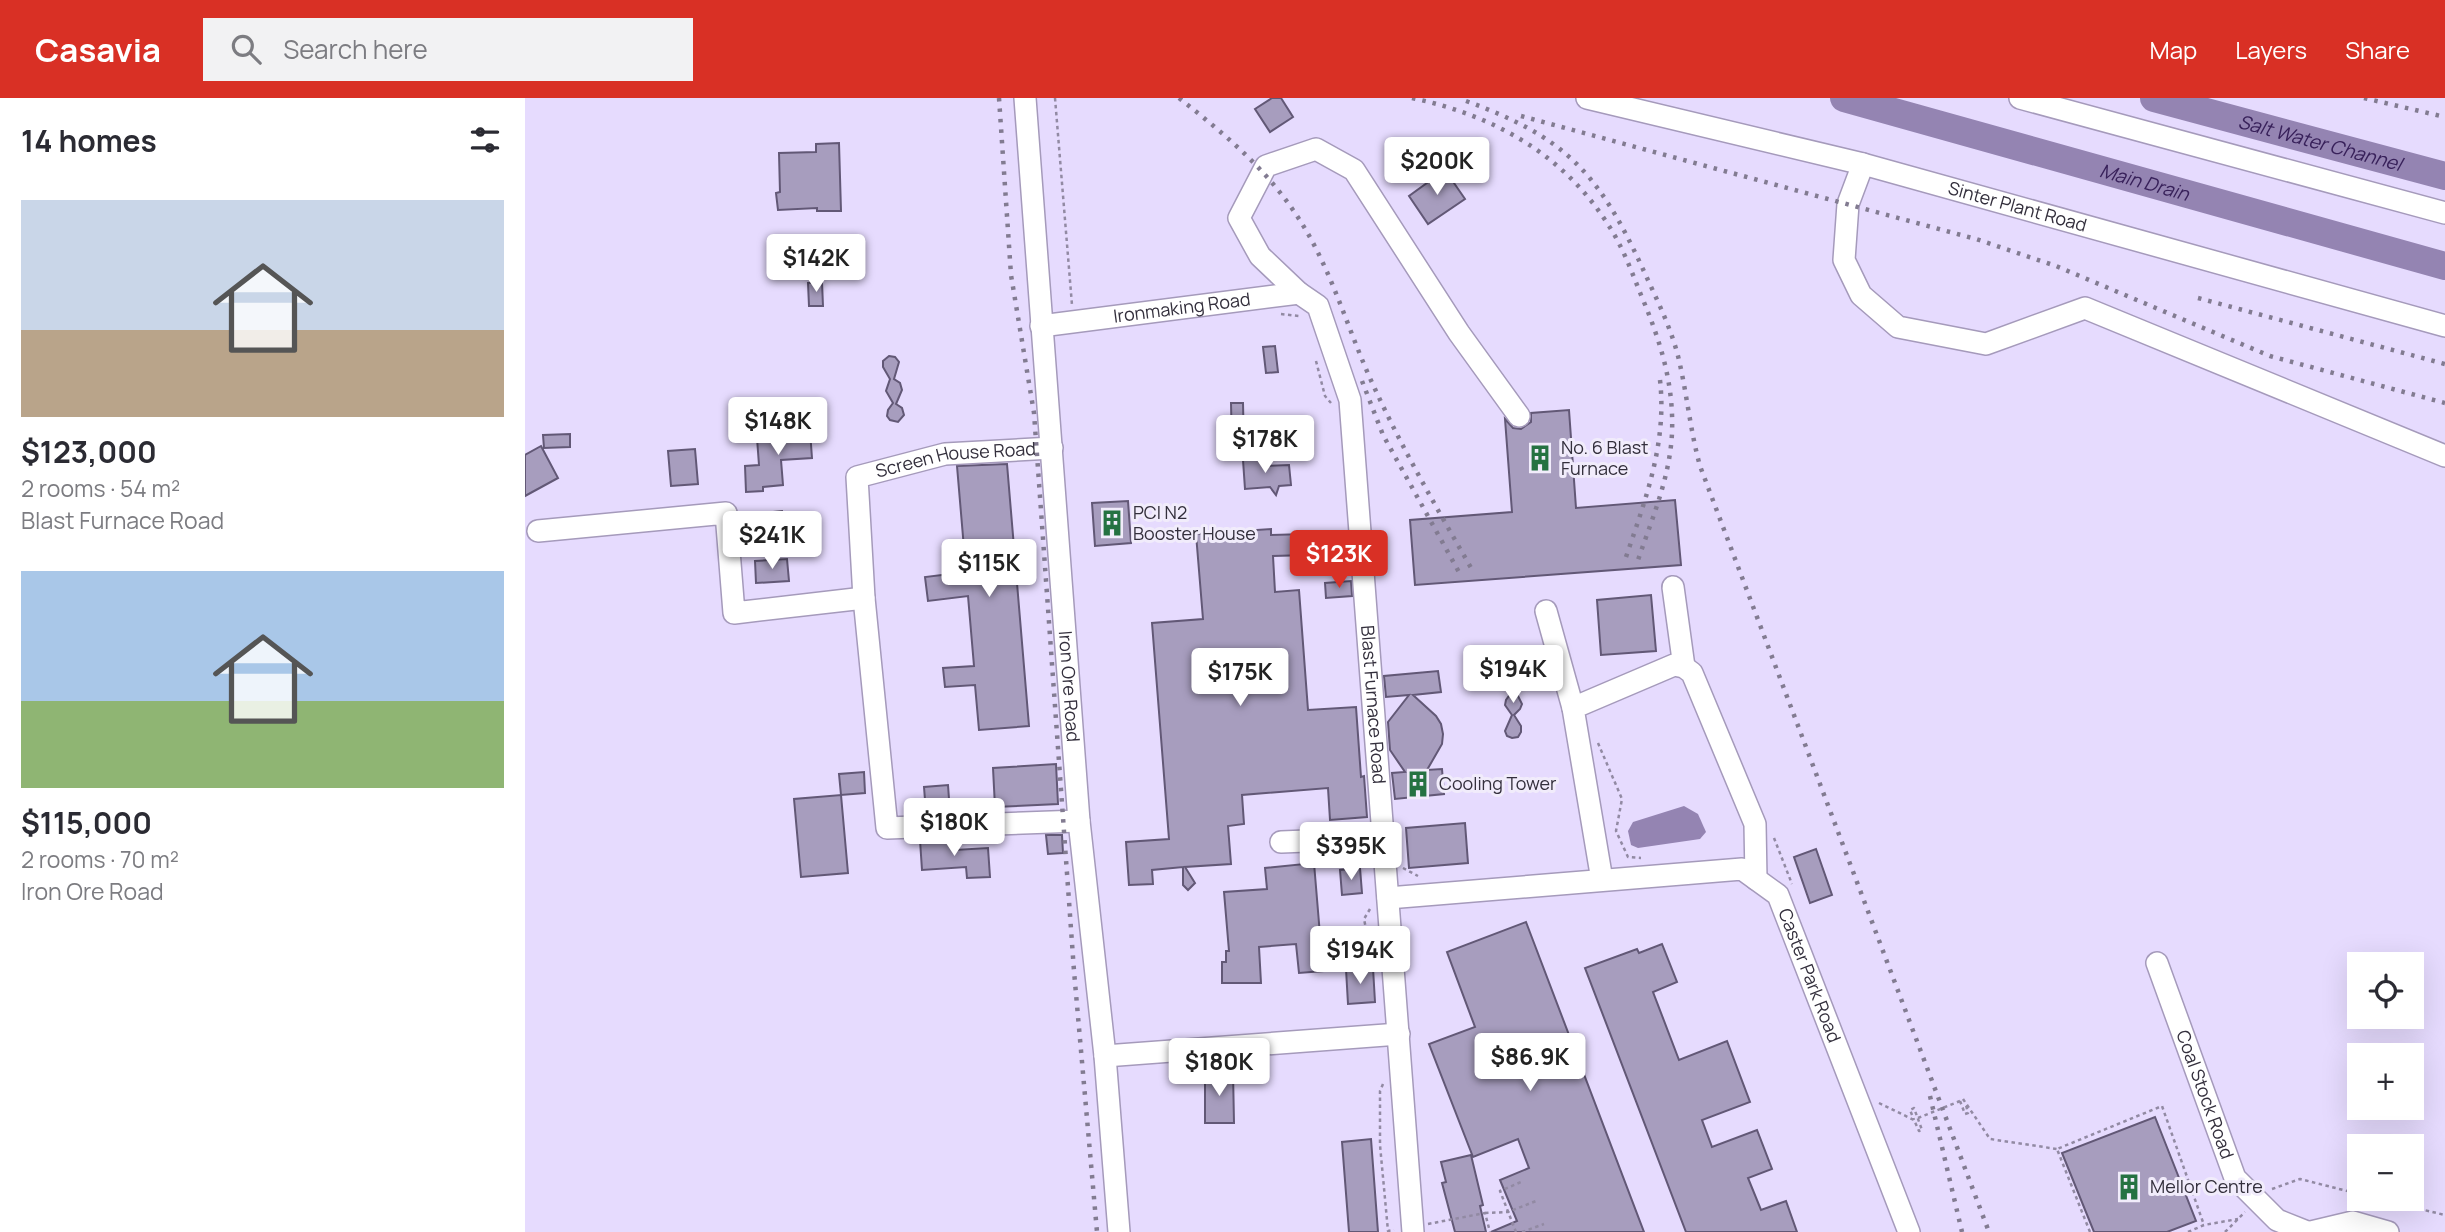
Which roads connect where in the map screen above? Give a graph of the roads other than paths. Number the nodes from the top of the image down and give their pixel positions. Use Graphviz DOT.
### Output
graph roads {
  1 [pos="1025,98"];
  2 [pos="1587,98"];
  3 [pos="2019,98"];
  4 [pos="1863,164"];
  5 [pos="2445,214"];
  6 [pos="1299,293"];
  7 [pos="1041,326"];
  8 [pos="2445,326"];
  9 [pos="1519,416"];
  10 [pos="1052,448"];
  11 [pos="2445,456"];
  12 [pos="538,531"];
  13 [pos="1673,587"];
  14 [pos="864,598"];
  15 [pos="1546,611"];
  16 [pos="1684,667"];
  17 [pos="1573,708"];
  18 [pos="1079,821"];
  19 [pos="1384,838"];
  20 [pos="1281,842"];
  21 [pos="1756,879"];
  22 [pos="1602,880"];
  23 [pos="1388,898"];
  24 [pos="2157,963"];
  25 [pos="1399,1034"];
  26 [pos="1105,1056"];
  27 [pos="1119,1232"];
  28 [pos="1413,1232"];
  29 [pos="1909,1232"];
  30 [pos="2309,1232"];
  31 [pos="2388,1232"];
  1 -- 7 [label="street, Iron Ore Road"];
  2 -- 4 [label="street, Sinter Plant Road"];
  3 -- 5 [label="street"];
  4 -- 8 [label="street, Sinter Plant Road"];
  4 -- 11 [label="street"];
  6 -- 7 [label="street, Ironmaking Road"];
  6 -- 9 [label="street"];
  6 -- 19 [label="street, Blast Furnace Road"];
  7 -- 10 [label="street, Iron Ore Road"];
  10 -- 14 [label="street, Screen House Road"];
  10 -- 18 [label="street, Iron Ore Road"];
  12 -- 14 [label="street"];
  13 -- 16 [label="street"];
  14 -- 18 [label="street, Screen House Road"];
  15 -- 17 [label="street"];
  16 -- 17 [label="street"];
  16 -- 21 [label="street"];
  17 -- 22 [label="street"];
  18 -- 26 [label="street, Iron Ore Road"];
  19 -- 20 [label="street"];
  19 -- 23 [label="street, Blast Furnace Road"];
  21 -- 22 [label="street, Caster Park Road"];
  21 -- 29 [label="street, Caster Park Road"];
  22 -- 23 [label="street, Caster Park Road"];
  23 -- 25 [label="street, Blast Furnace Road"];
  24 -- 30 [label="street, Coal Stock Road"];
  25 -- 26 [label="street"];
  25 -- 28 [label="street, Blast Furnace Road"];
  26 -- 27 [label="street, Iron Ore Road"];
  30 -- 31 [label="street"];
}
